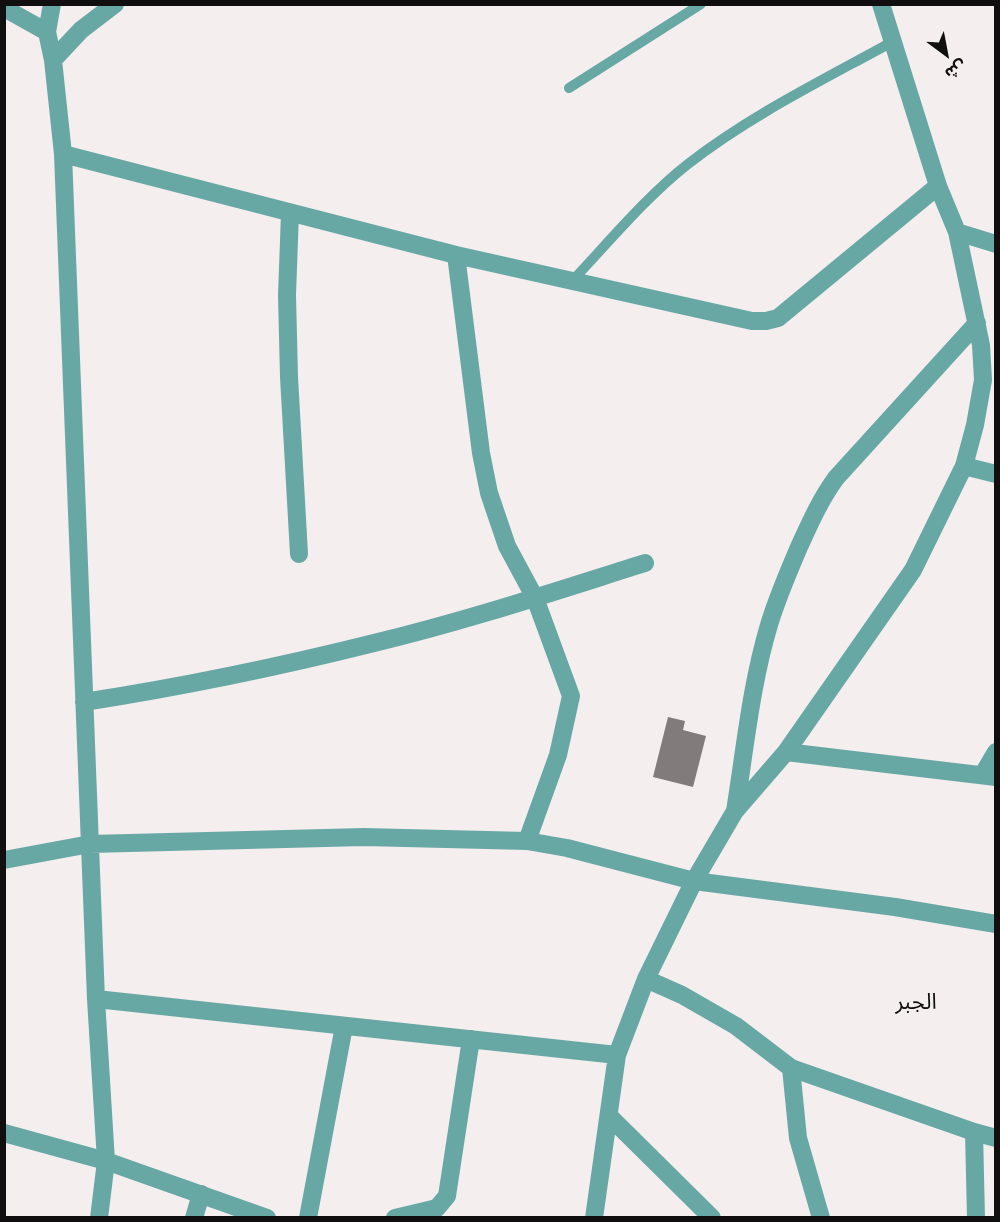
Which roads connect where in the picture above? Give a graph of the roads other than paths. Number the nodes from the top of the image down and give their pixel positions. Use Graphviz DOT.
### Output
graph roads {
  1 [pos="52,4"];
  2 [pos="115,4"];
  3 [pos="701,4"];
  4 [pos="881,4"];
  5 [pos="4,8"];
  6 [pos="47,32"];
  7 [pos="892,42"];
  8 [pos="53,60"];
  9 [pos="569,88"];
  10 [pos="63,154"];
  11 [pos="938,186"];
  12 [pos="290,213"];
  13 [pos="957,232"];
  14 [pos="996,244"];
  15 [pos="456,255"];
  16 [pos="572,280"];
  17 [pos="977,323"];
  18 [pos="964,466"];
  19 [pos="996,474"];
  20 [pos="300,554"];
  21 [pos="645,563"];
  22 [pos="535,598"];
  23 [pos="84,702"];
  24 [pos="786,752"];
  25 [pos="996,752"];
  26 [pos="989,775"];
  27 [pos="735,811"];
  28 [pos="526,841"];
  29 [pos="90,844"];
  30 [pos="4,860"];
  31 [pos="694,881"];
  32 [pos="996,924"];
  33 [pos="646,979"];
  34 [pos="96,999"];
  35 [pos="344,1026"];
  36 [pos="471,1039"];
  37 [pos="617,1055"];
  38 [pos="791,1068"];
  39 [pos="609,1116"];
  40 [pos="974,1132"];
  41 [pos="4,1133"];
  42 [pos="996,1138"];
  43 [pos="106,1161"];
  44 [pos="201,1194"];
  45 [pos="99,1218"];
  46 [pos="195,1218"];
  47 [pos="267,1218"];
  48 [pos="308,1218"];
  49 [pos="395,1218"];
  50 [pos="594,1218"];
  51 [pos="712,1218"];
  52 [pos="820,1218"];
  53 [pos="976,1218"];
  1 -- 6 [label="street"];
  2 -- 8 [label="street"];
  3 -- 9 [label="lane"];
  4 -- 7 [label="street"];
  5 -- 6 [label="street"];
  6 -- 8 [label="street"];
  7 -- 11 [label="street"];
  7 -- 16 [label="lane"];
  8 -- 10 [label="street"];
  10 -- 12 [label="street"];
  10 -- 23 [label="street"];
  11 -- 13 [label="street"];
  11 -- 16 [label="street"];
  12 -- 15 [label="street"];
  12 -- 20 [label="street"];
  13 -- 14 [label="street"];
  13 -- 17 [label="street"];
  15 -- 16 [label="street"];
  15 -- 22 [label="street"];
  17 -- 18 [label="street"];
  17 -- 27 [label="street"];
  18 -- 19 [label="street"];
  18 -- 24 [label="street"];
  21 -- 22 [label="street"];
  22 -- 23 [label="street"];
  22 -- 28 [label="street"];
  23 -- 29 [label="street"];
  24 -- 26 [label="street"];
  24 -- 27 [label="street"];
  25 -- 26 [label="street"];
  27 -- 31 [label="street"];
  28 -- 29 [label="street"];
  28 -- 31 [label="street"];
  29 -- 30 [label="street"];
  29 -- 34 [label="street"];
  31 -- 32 [label="street"];
  31 -- 33 [label="street"];
  33 -- 37 [label="street"];
  33 -- 38 [label="street"];
  34 -- 35 [label="street"];
  34 -- 43 [label="street"];
  35 -- 36 [label="street"];
  35 -- 48 [label="street"];
  36 -- 37 [label="street"];
  36 -- 49 [label="street"];
  37 -- 39 [label="street"];
  38 -- 40 [label="street"];
  38 -- 52 [label="street"];
  39 -- 50 [label="street"];
  39 -- 51 [label="street"];
  40 -- 42 [label="street"];
  40 -- 53 [label="street"];
  41 -- 43 [label="street"];
  43 -- 44 [label="street"];
  43 -- 45 [label="street"];
  44 -- 46 [label="street"];
  44 -- 47 [label="street"];
}
